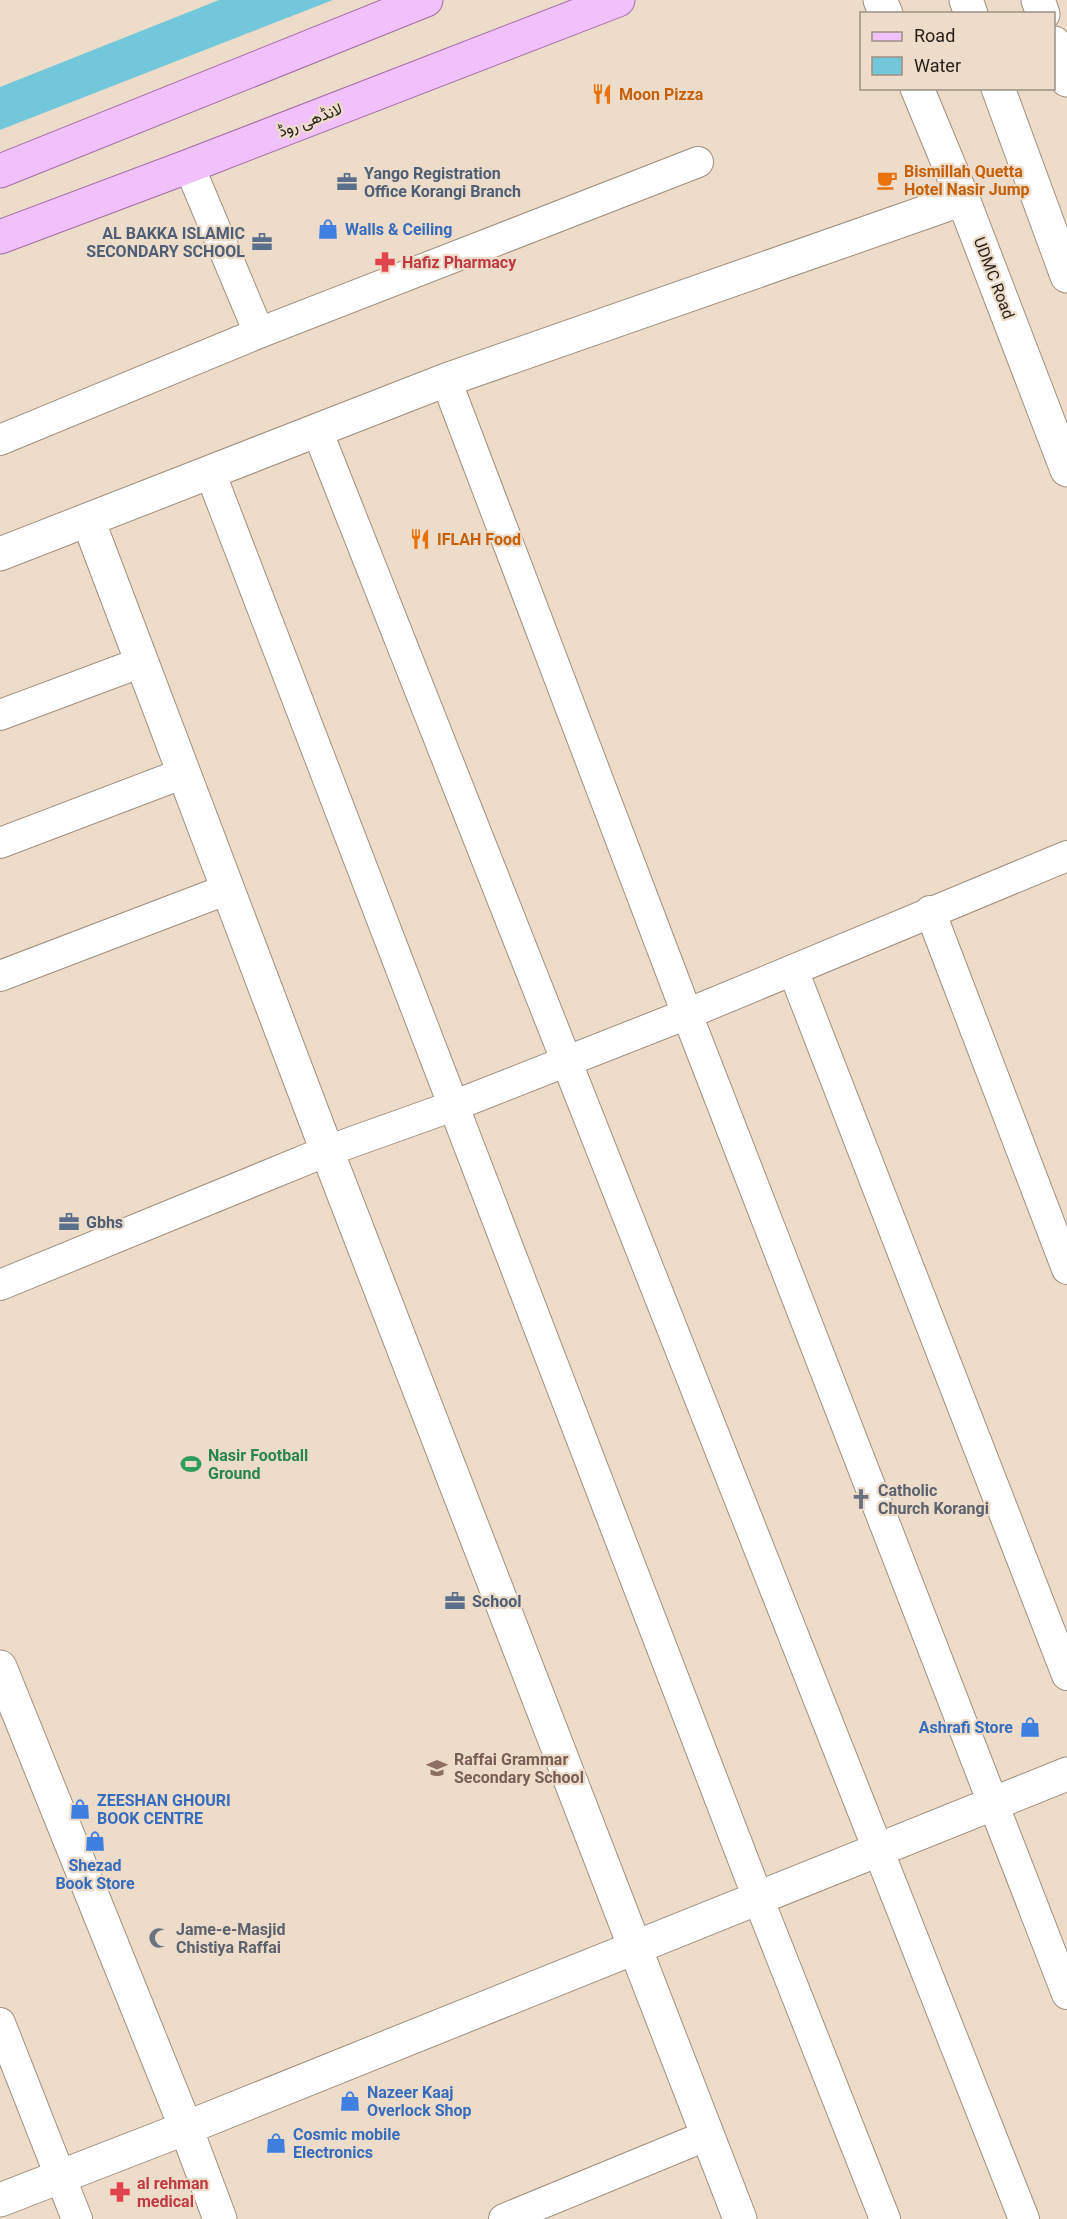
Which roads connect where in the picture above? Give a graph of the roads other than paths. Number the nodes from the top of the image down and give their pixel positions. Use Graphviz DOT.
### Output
graph roads {
  1 [pos="426,0"];
  2 [pos="618,0"];
  3 [pos="1055,48"];
  4 [pos="1067,80"];
  5 [pos="918,90"];
  6 [pos="999,90"];
  7 [pos="698,162"];
  8 [pos="189,166"];
  9 [pos="0,171"];
  10 [pos="963,199"];
  11 [pos="0,237"];
  12 [pos="1067,276"];
  13 [pos="258,333"];
  14 [pos="446,380"];
  15 [pos="317,430"];
  16 [pos="0,440"];
  17 [pos="1064,454"];
  18 [pos="210,472"];
  19 [pos="88,520"];
  20 [pos="0,554"];
  21 [pos="142,662"];
  22 [pos="0,715"];
  23 [pos="184,773"];
  24 [pos="0,843"];
  25 [pos="1067,856"];
  26 [pos="228,889"];
  27 [pos="930,911"];
  28 [pos="792,970"];
  29 [pos="0,976"];
  30 [pos="687,1014"];
  31 [pos="565,1061"];
  32 [pos="453,1106"];
  33 [pos="327,1151"];
  34 [pos="1067,1269"];
  35 [pos="0,1285"];
  36 [pos="0,1667"];
  37 [pos="1067,1675"];
  38 [pos="1067,1774"];
  39 [pos="992,1804"];
  40 [pos="876,1850"];
  41 [pos="758,1898"];
  42 [pos="634,1947"];
  43 [pos="1067,1994"];
  44 [pos="0,2023"];
  45 [pos="186,2128"];
  46 [pos="708,2135"];
  47 [pos="61,2176"];
  48 [pos="0,2200"];
  49 [pos="77,2219"];
  50 [pos="220,2219"];
  51 [pos="504,2219"];
  52 [pos="740,2219"];
  53 [pos="885,2219"];
  54 [pos="1024,2219"];
  1 -- 9 [label="main road"];
  2 -- 8 [label="main road, لانڈھی روڈ"];
  3 -- 4 [label="street"];
  5 -- 10 [label="street, UDMC Road"];
  6 -- 12 [label="street"];
  7 -- 13 [label="street"];
  8 -- 11 [label="main road, لانڈھی روڈ"];
  8 -- 13 [label="street"];
  10 -- 14 [label="street"];
  10 -- 17 [label="street, UDMC Road"];
  13 -- 16 [label="street"];
  14 -- 15 [label="street"];
  14 -- 30 [label="street"];
  15 -- 18 [label="street"];
  15 -- 31 [label="street"];
  18 -- 19 [label="street"];
  18 -- 32 [label="street"];
  19 -- 20 [label="street"];
  19 -- 21 [label="street"];
  21 -- 22 [label="street"];
  21 -- 23 [label="street"];
  23 -- 24 [label="street"];
  23 -- 26 [label="street"];
  25 -- 27 [label="street"];
  26 -- 29 [label="street"];
  26 -- 33 [label="street"];
  27 -- 28 [label="street"];
  27 -- 34 [label="street"];
  28 -- 30 [label="street"];
  28 -- 37 [label="street"];
  30 -- 31 [label="street"];
  30 -- 39 [label="street"];
  31 -- 32 [label="street"];
  31 -- 40 [label="street"];
  32 -- 33 [label="street"];
  32 -- 41 [label="street"];
  33 -- 35 [label="street"];
  33 -- 42 [label="street"];
  36 -- 45 [label="street"];
  38 -- 39 [label="street"];
  39 -- 40 [label="street"];
  39 -- 43 [label="street"];
  40 -- 41 [label="street"];
  40 -- 54 [label="street"];
  41 -- 42 [label="street"];
  41 -- 53 [label="street"];
  42 -- 45 [label="street"];
  42 -- 46 [label="street"];
  44 -- 47 [label="street"];
  45 -- 47 [label="street"];
  45 -- 50 [label="street"];
  46 -- 51 [label="street"];
  46 -- 52 [label="street"];
  47 -- 48 [label="street"];
  47 -- 49 [label="street"];
}
